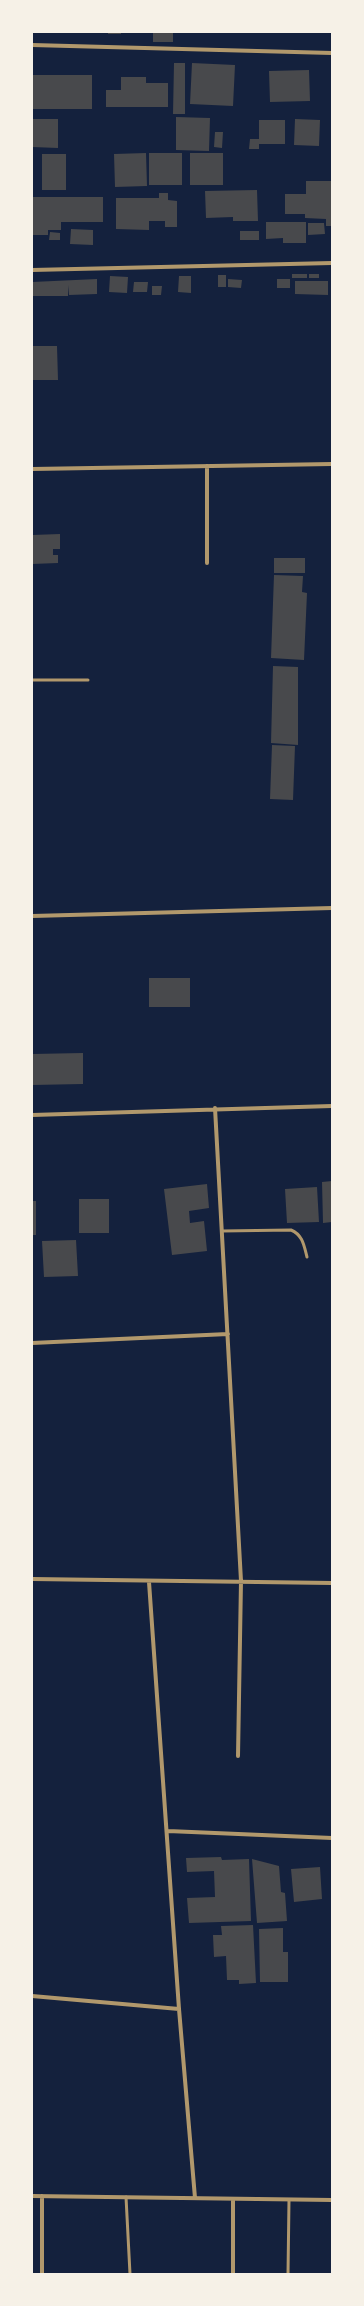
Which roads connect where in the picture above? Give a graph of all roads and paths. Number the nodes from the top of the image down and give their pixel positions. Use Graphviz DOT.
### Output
graph roads {
  1 [pos="32,45"];
  2 [pos="332,54"];
  3 [pos="332,263"];
  4 [pos="32,270"];
  5 [pos="332,464"];
  6 [pos="207,466"];
  7 [pos="32,469"];
  8 [pos="207,563"];
  9 [pos="32,680"];
  10 [pos="88,680"];
  11 [pos="332,908"];
  12 [pos="32,916"];
  13 [pos="332,1106"];
  14 [pos="214,1108"];
  15 [pos="32,1115"];
  16 [pos="222,1231"];
  17 [pos="307,1257"];
  18 [pos="228,1334"];
  19 [pos="32,1343"];
  20 [pos="32,1579"];
  21 [pos="240,1581"];
  22 [pos="149,1582"];
  23 [pos="332,1583"];
  24 [pos="238,1756"];
  25 [pos="168,1831"];
  26 [pos="332,1838"];
  27 [pos="32,1996"];
  28 [pos="179,2009"];
  29 [pos="32,2196"];
  30 [pos="42,2196"];
  31 [pos="126,2197"];
  32 [pos="195,2198"];
  33 [pos="233,2199"];
  34 [pos="289,2200"];
  35 [pos="332,2200"];
  36 [pos="42,2274"];
  37 [pos="130,2274"];
  38 [pos="233,2274"];
  39 [pos="288,2274"];
  1 -- 2 [label="street"];
  3 -- 4 [label="street"];
  5 -- 6 [label="street"];
  6 -- 7 [label="street"];
  6 -- 8 [label="street"];
  9 -- 10 [label="lane"];
  11 -- 12 [label="street"];
  13 -- 14 [label="street"];
  14 -- 15 [label="street"];
  14 -- 16 [label="street"];
  16 -- 17 [label="lane"];
  16 -- 18 [label="street"];
  18 -- 19 [label="street"];
  18 -- 21 [label="street"];
  20 -- 22 [label="street"];
  21 -- 22 [label="street"];
  21 -- 23 [label="street"];
  21 -- 24 [label="street"];
  22 -- 25 [label="street"];
  25 -- 26 [label="street"];
  25 -- 28 [label="street"];
  27 -- 28 [label="street"];
  28 -- 32 [label="street"];
  29 -- 30 [label="street"];
  30 -- 31 [label="street"];
  30 -- 36 [label="street"];
  31 -- 32 [label="street"];
  31 -- 37 [label="lane"];
  32 -- 33 [label="street"];
  33 -- 34 [label="street"];
  33 -- 38 [label="street"];
  34 -- 35 [label="street"];
  34 -- 39 [label="lane"];
}
